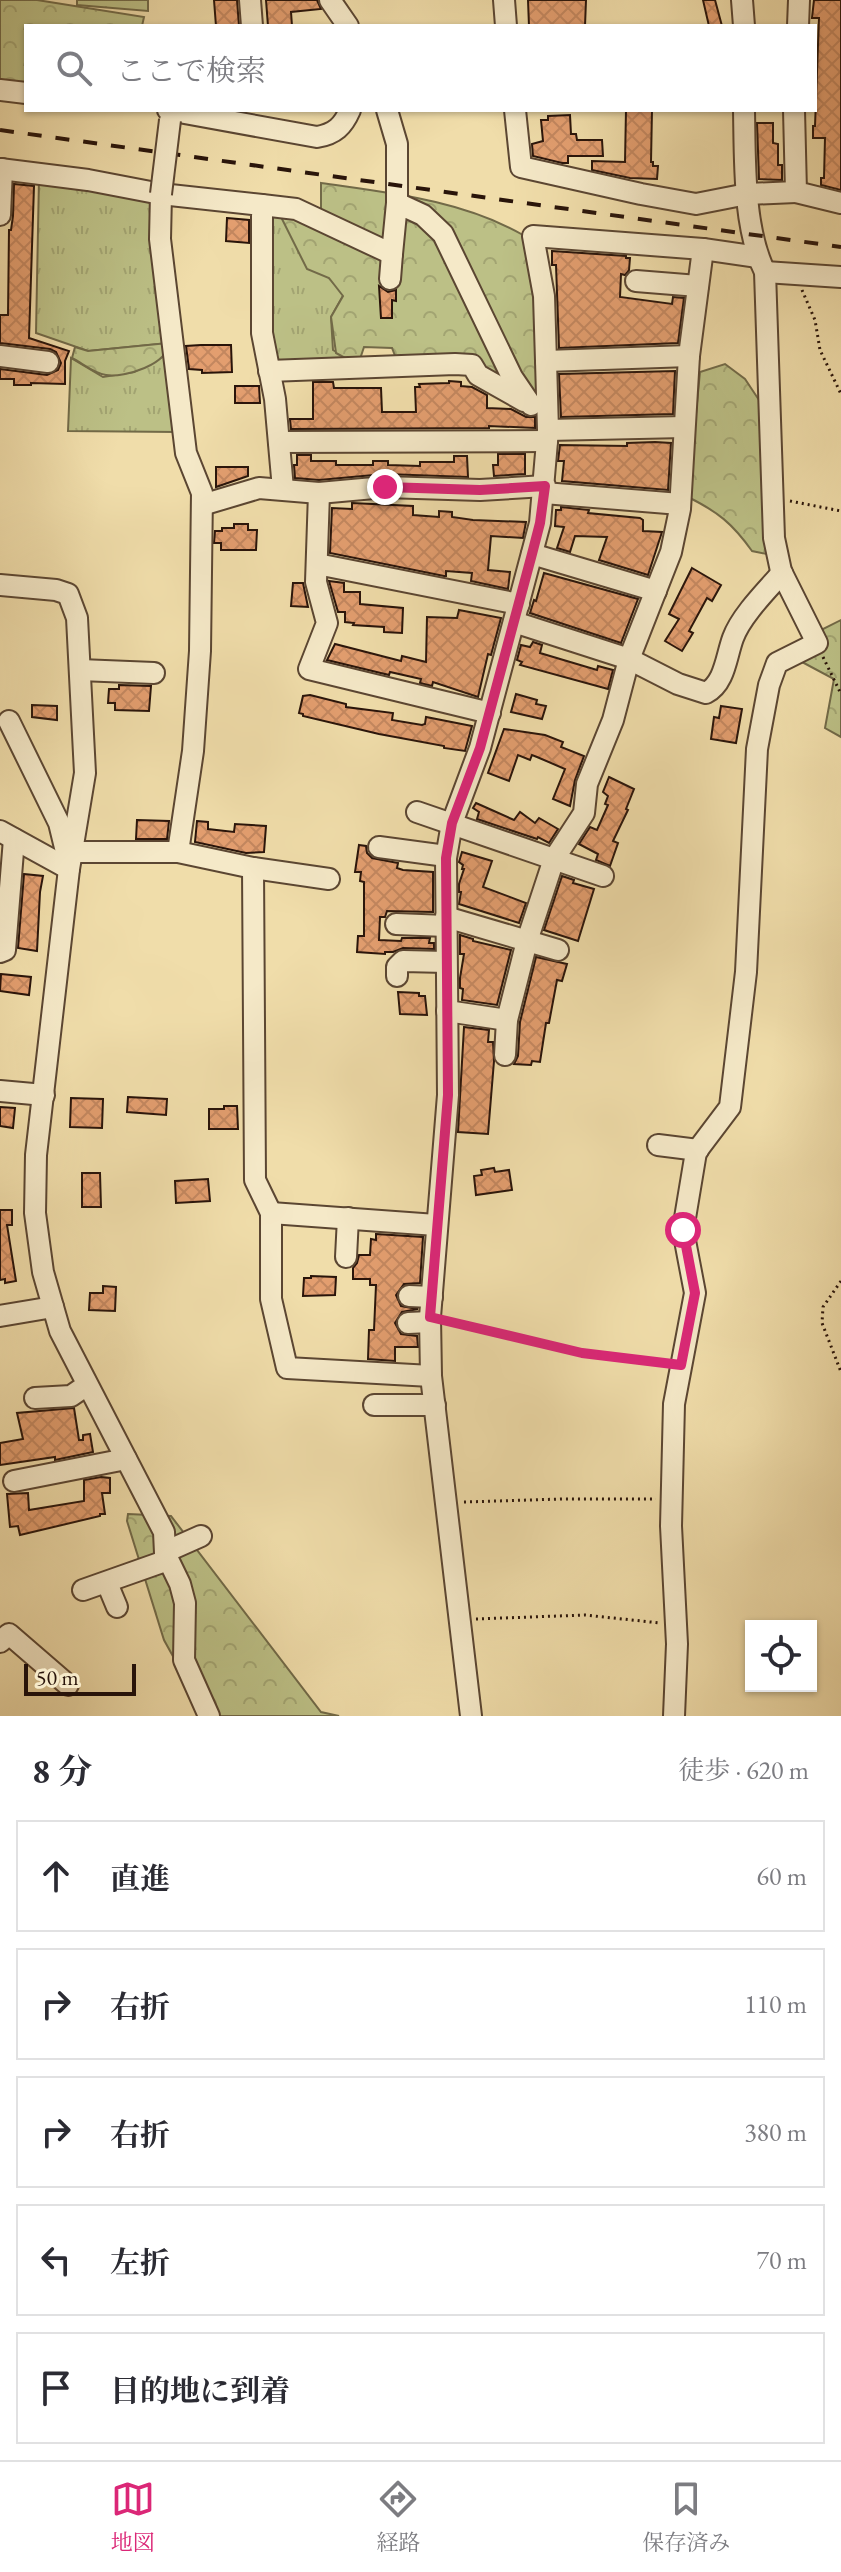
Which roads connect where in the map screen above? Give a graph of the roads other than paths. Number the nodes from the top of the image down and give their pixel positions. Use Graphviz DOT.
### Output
graph roads {
  1 [pos="250,0"];
  2 [pos="330,0"];
  3 [pos="504,0"];
  4 [pos="742,0"];
  5 [pos="799,0"];
  6 [pos="252,24"];
  7 [pos="347,24"];
  8 [pos="506,24"];
  9 [pos="744,24"];
  10 [pos="798,24"];
  11 [pos="0,90"];
  12 [pos="24,93"];
  13 [pos="349,112"];
  14 [pos="388,112"];
  15 [pos="515,112"];
  16 [pos="744,112"];
  17 [pos="794,112"];
  18 [pos="170,113"];
  19 [pos="1,169"];
  20 [pos="796,192"];
  21 [pos="161,194"];
  22 [pos="747,194"];
  23 [pos="841,203"];
  24 [pos="262,205"];
  25 [pos="397,205"];
  26 [pos="0,215"];
  27 [pos="703,249"];
  28 [pos="392,254"];
  29 [pos="761,265"];
  30 [pos="841,277"];
  31 [pos="390,279"];
  32 [pos="636,281"];
  33 [pos="698,286"];
  34 [pos="0,356"];
  35 [pos="689,356"];
  36 [pos="546,361"];
  37 [pos="48,362"];
  38 [pos="269,371"];
  39 [pos="543,422"];
  40 [pos="684,427"];
  41 [pos="279,442"];
  42 [pos="283,489"];
  43 [pos="544,489"];
  44 [pos="319,493"];
  45 [pos="680,504"];
  46 [pos="202,505"];
  47 [pos="532,554"];
  48 [pos="317,564"];
  49 [pos="782,573"];
  50 [pos="0,585"];
  51 [pos="656,591"];
  52 [pos="516,613"];
  53 [pos="629,659"];
  54 [pos="80,670"];
  55 [pos="154,673"];
  56 [pos="490,713"];
  57 [pos="9,721"];
  58 [pos="417,812"];
  59 [pos="452,823"];
  60 [pos="7,835"];
  61 [pos="379,847"];
  62 [pos="178,852"];
  63 [pos="446,856"];
  64 [pos="554,859"];
  65 [pos="71,862"];
  66 [pos="253,868"];
  67 [pos="603,876"];
  68 [pos="329,879"];
  69 [pos="446,921"];
  70 [pos="396,924"];
  71 [pos="527,941"];
  72 [pos="558,950"];
  73 [pos="0,952"];
  74 [pos="446,962"];
  75 [pos="397,976"];
  76 [pos="447,1011"];
  77 [pos="507,1020"];
  78 [pos="505,1055"];
  79 [pos="0,1091"];
  80 [pos="44,1095"];
  81 [pos="658,1145"];
  82 [pos="698,1150"];
  83 [pos="271,1213"];
  84 [pos="348,1218"];
  85 [pos="436,1225"];
  86 [pos="346,1257"];
  87 [pos="409,1296"];
  88 [pos="53,1307"];
  89 [pos="431,1312"];
  90 [pos="0,1316"];
  91 [pos="408,1323"];
  92 [pos="431,1376"];
  93 [pos="87,1385"];
  94 [pos="35,1398"];
  95 [pos="374,1405"];
  96 [pos="435,1405"];
  97 [pos="126,1459"];
  98 [pos="14,1481"];
  99 [pos="201,1536"];
  100 [pos="166,1548"];
  101 [pos="107,1583"];
  102 [pos="83,1590"];
  103 [pos="117,1607"];
  104 [pos="0,1642"];
  105 [pos="68,1685"];
  106 [pos="209,1716"];
  107 [pos="471,1716"];
  108 [pos="674,1716"];
  1 -- 6 [label="street"];
  2 -- 7 [label="street"];
  3 -- 8 [label="street"];
  4 -- 9 [label="street"];
  5 -- 10 [label="street"];
  11 -- 12 [label="street"];
  13 -- 18 [label="street"];
  14 -- 25 [label="street"];
  15 -- 22 [label="street"];
  16 -- 22 [label="street"];
  17 -- 20 [label="street"];
  18 -- 21 [label="street, bridge"];
  19 -- 21 [label="street"];
  19 -- 26 [label="street"];
  20 -- 22 [label="street"];
  20 -- 23 [label="street"];
  21 -- 24 [label="street"];
  21 -- 46 [label="street"];
  22 -- 29 [label="street"];
  24 -- 28 [label="street"];
  24 -- 38 [label="street"];
  25 -- 28 [label="street"];
  25 -- 39 [label="street"];
  27 -- 29 [label="street"];
  27 -- 33 [label="street"];
  27 -- 36 [label="street"];
  28 -- 31 [label="street"];
  29 -- 30 [label="street"];
  29 -- 49 [label="street"];
  32 -- 33 [label="street"];
  33 -- 35 [label="street"];
  34 -- 37 [label="street"];
  35 -- 36 [label="street"];
  35 -- 40 [label="street"];
  36 -- 39 [label="street"];
  38 -- 39 [label="street"];
  38 -- 41 [label="street"];
  39 -- 40 [label="street"];
  39 -- 41 [label="street"];
  39 -- 43 [label="street"];
  40 -- 45 [label="street"];
  41 -- 42 [label="street"];
  42 -- 44 [label="street"];
  42 -- 46 [label="street"];
  43 -- 44 [label="street"];
  43 -- 45 [label="street"];
  43 -- 47 [label="street"];
  44 -- 48 [label="street"];
  45 -- 51 [label="street"];
  46 -- 62 [label="street"];
  47 -- 51 [label="street"];
  47 -- 52 [label="street"];
  48 -- 52 [label="street"];
  48 -- 56 [label="street"];
  49 -- 53 [label="street"];
  49 -- 82 [label="street"];
  50 -- 54 [label="street"];
  51 -- 53 [label="street"];
  52 -- 53 [label="street"];
  52 -- 56 [label="street"];
  53 -- 64 [label="street"];
  54 -- 55 [label="street"];
  54 -- 65 [label="street"];
  56 -- 59 [label="street"];
  57 -- 65 [label="street"];
  58 -- 59 [label="street"];
  59 -- 63 [label="street"];
  59 -- 64 [label="street"];
  60 -- 65 [label="street"];
  60 -- 73 [label="street"];
  61 -- 63 [label="street"];
  62 -- 65 [label="street"];
  62 -- 66 [label="street"];
  63 -- 69 [label="street"];
  64 -- 67 [label="street"];
  64 -- 71 [label="street"];
  65 -- 80 [label="street"];
  66 -- 68 [label="street"];
  66 -- 83 [label="street"];
  69 -- 70 [label="street"];
  69 -- 71 [label="street"];
  69 -- 74 [label="street"];
  71 -- 72 [label="street"];
  71 -- 77 [label="street"];
  74 -- 75 [label="street"];
  74 -- 76 [label="street"];
  76 -- 77 [label="street"];
  76 -- 85 [label="street"];
  77 -- 78 [label="street"];
  79 -- 80 [label="street"];
  80 -- 88 [label="street"];
  81 -- 82 [label="street"];
  82 -- 108 [label="street"];
  83 -- 84 [label="street"];
  83 -- 92 [label="street"];
  84 -- 85 [label="street"];
  84 -- 86 [label="street"];
  85 -- 89 [label="street"];
  87 -- 89 [label="street"];
  88 -- 90 [label="street"];
  88 -- 93 [label="street"];
  89 -- 91 [label="street"];
  89 -- 92 [label="street"];
  92 -- 96 [label="street"];
  93 -- 94 [label="street"];
  93 -- 97 [label="street"];
  95 -- 96 [label="street"];
  96 -- 107 [label="street"];
  97 -- 98 [label="street"];
  97 -- 100 [label="street"];
  99 -- 100 [label="street"];
  100 -- 101 [label="street"];
  100 -- 106 [label="street"];
  101 -- 102 [label="street"];
  101 -- 103 [label="street"];
  104 -- 105 [label="street"];
}
